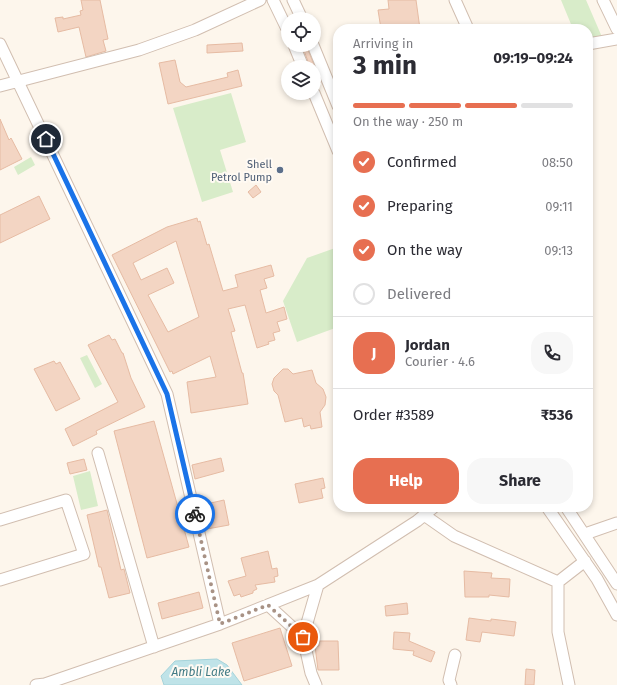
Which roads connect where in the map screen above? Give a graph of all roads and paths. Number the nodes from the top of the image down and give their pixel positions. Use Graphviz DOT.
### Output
graph roads {
  1 [pos="260,0"];
  2 [pos="273,0"];
  3 [pos="293,0"];
  4 [pos="455,0"];
  5 [pos="603,0"];
  6 [pos="299,12"];
  7 [pos="281,17"];
  8 [pos="466,24"];
  9 [pos="617,29"];
  10 [pos="617,39"];
  11 [pos="593,43"];
  12 [pos="0,44"];
  13 [pos="317,52"];
  14 [pos="19,82"];
  15 [pos="333,85"];
  16 [pos="0,86"];
  17 [pos="317,100"];
  18 [pos="333,139"];
  19 [pos="98,453"];
  20 [pos="428,512"];
  21 [pos="551,512"];
  22 [pos="570,512"];
  23 [pos="424,515"];
  24 [pos="0,520"];
  25 [pos="617,523"];
  26 [pos="585,534"];
  27 [pos="585,561"];
  28 [pos="609,569"];
  29 [pos="598,579"];
  30 [pos="0,580"];
  31 [pos="558,582"];
  32 [pos="617,584"];
  33 [pos="318,585"];
  34 [pos="268,605"];
  35 [pos="617,615"];
  36 [pos="220,624"];
  37 [pos="303,637"];
  38 [pos="154,646"];
  39 [pos="455,655"];
  40 [pos="42,685"];
  41 [pos="316,685"];
  42 [pos="451,685"];
  43 [pos="569,685"];
  1 -- 14 [label="street"];
  2 -- 7 [label="street"];
  3 -- 6 [label="street"];
  4 -- 8 [label="street"];
  5 -- 9 [label="street"];
  10 -- 11 [label="street"];
  12 -- 14 [label="street"];
  13 -- 15 [label="street"];
  14 -- 16 [label="street"];
  14 -- 36 [label="street"];
  17 -- 18 [label="street"];
  19 -- 38 [label="street"];
  20 -- 23 [label="street"];
  21 -- 27 [label="street"];
  22 -- 26 [label="street"];
  23 -- 31 [label="street"];
  23 -- 33 [label="street"];
  24 -- 30 [label="street"];
  25 -- 26 [label="street"];
  26 -- 28 [label="street"];
  27 -- 29 [label="street"];
  27 -- 31 [label="street"];
  28 -- 29 [label="street"];
  28 -- 32 [label="street"];
  29 -- 35 [label="street"];
  31 -- 43 [label="street"];
  33 -- 34 [label="street"];
  33 -- 37 [label="street"];
  34 -- 36 [label="street"];
  34 -- 37 [label="street"];
  36 -- 38 [label="street"];
  37 -- 41 [label="street"];
  38 -- 40 [label="street"];
  39 -- 42 [label="street"];
}
